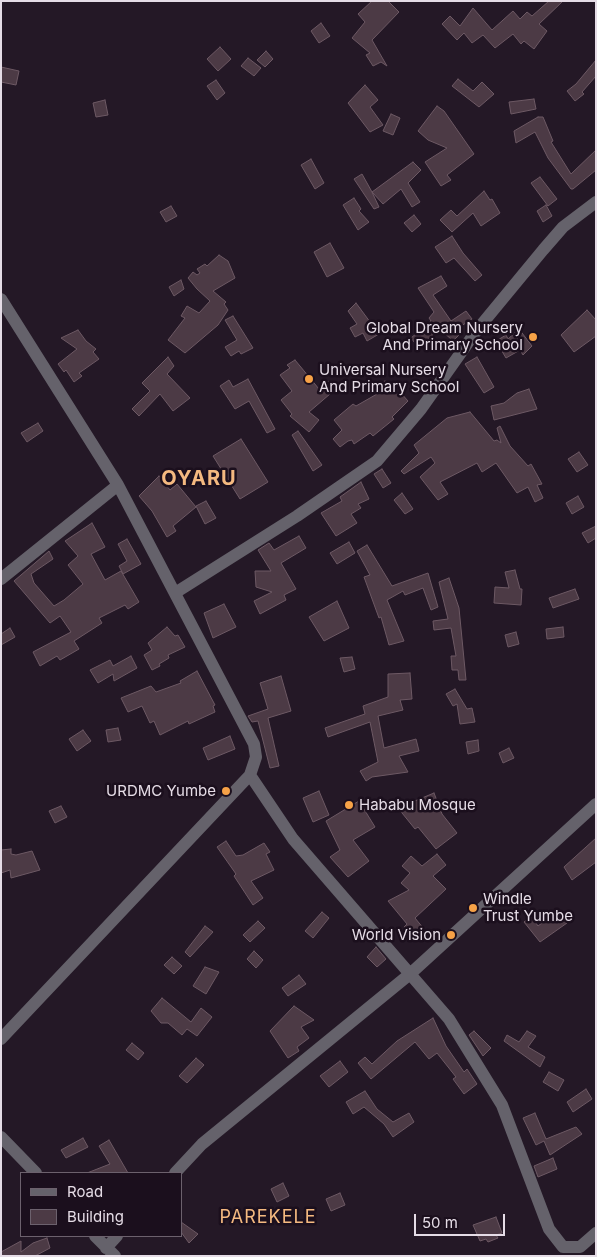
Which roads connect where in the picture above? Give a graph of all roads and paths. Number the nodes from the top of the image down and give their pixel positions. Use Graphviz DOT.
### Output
graph roads {
  1 [pos="596,202"];
  2 [pos="1,299"];
  3 [pos="118,486"];
  4 [pos="1,579"];
  5 [pos="175,593"];
  6 [pos="250,775"];
  7 [pos="596,804"];
  8 [pos="410,974"];
  9 [pos="1,1039"];
  10 [pos="1,1137"];
  11 [pos="35,1172"];
  12 [pos="175,1172"];
  13 [pos="596,1233"];
  14 [pos="96,1237"];
  15 [pos="117,1237"];
  16 [pos="110,1252"];
  1 -- 5 [label="street"];
  2 -- 3 [label="street"];
  3 -- 4 [label="street"];
  3 -- 5 [label="street"];
  5 -- 6 [label="street"];
  6 -- 8 [label="street"];
  6 -- 9 [label="street"];
  7 -- 8 [label="street"];
  8 -- 12 [label="street"];
  8 -- 13 [label="street"];
  10 -- 11 [label="street"];
  14 -- 16 [label="street"];
  15 -- 16 [label="street"];
}
